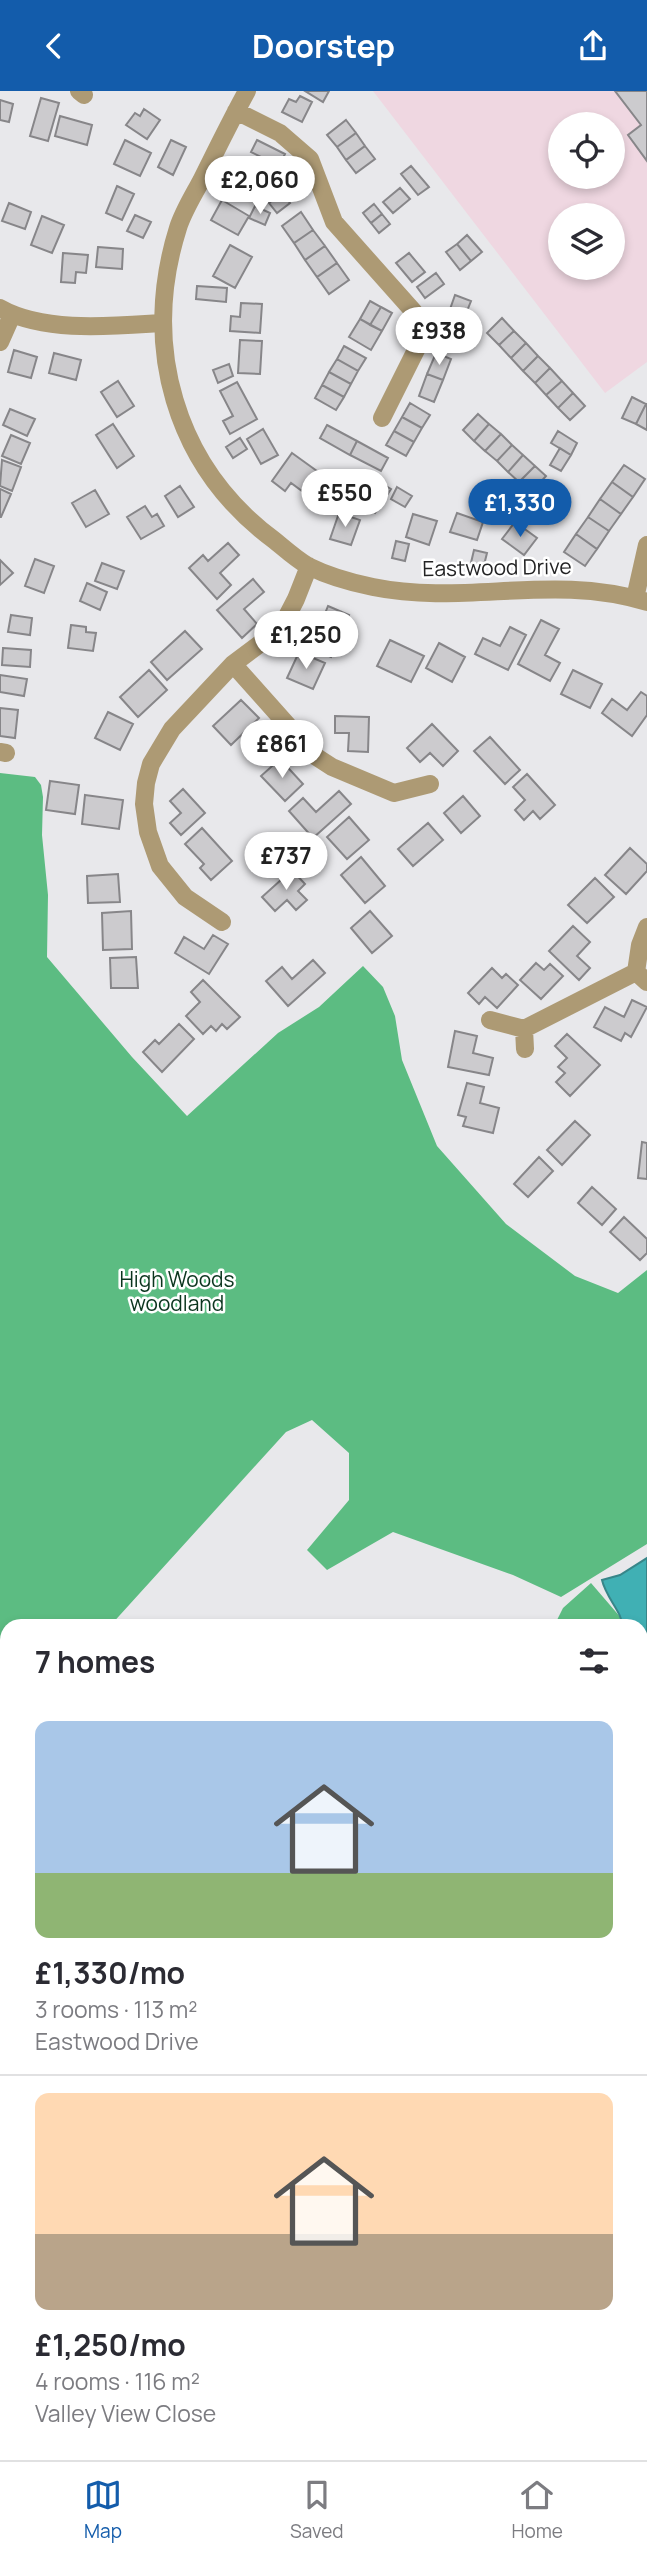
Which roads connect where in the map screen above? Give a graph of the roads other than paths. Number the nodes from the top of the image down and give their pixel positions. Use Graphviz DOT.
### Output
graph roads {
  1 [pos="247,91"];
  2 [pos="236,111"];
  3 [pos="6,312"];
  4 [pos="162,323"];
  5 [pos="0,342"];
  6 [pos="382,418"];
  7 [pos="647,545"];
  8 [pos="309,566"];
  9 [pos="641,600"];
  10 [pos="233,664"];
  11 [pos="430,784"];
  12 [pos="222,922"];
  13 [pos="647,927"];
  14 [pos="641,977"];
  15 [pos="490,1020"];
  16 [pos="524,1029"];
  17 [pos="525,1049"];
  1 -- 2 [label="street, Eastwood Drive"];
  2 -- 4 [label="street, Eastwood Drive"];
  2 -- 6 [label="street"];
  3 -- 4 [label="street"];
  3 -- 5 [label="street"];
  4 -- 8 [label="street, Eastwood Drive"];
  7 -- 9 [label="street"];
  8 -- 9 [label="street, Eastwood Drive"];
  8 -- 10 [label="street"];
  10 -- 11 [label="street"];
  10 -- 12 [label="street"];
  13 -- 14 [label="street"];
  14 -- 16 [label="street"];
  15 -- 16 [label="street"];
  16 -- 17 [label="street"];
}
